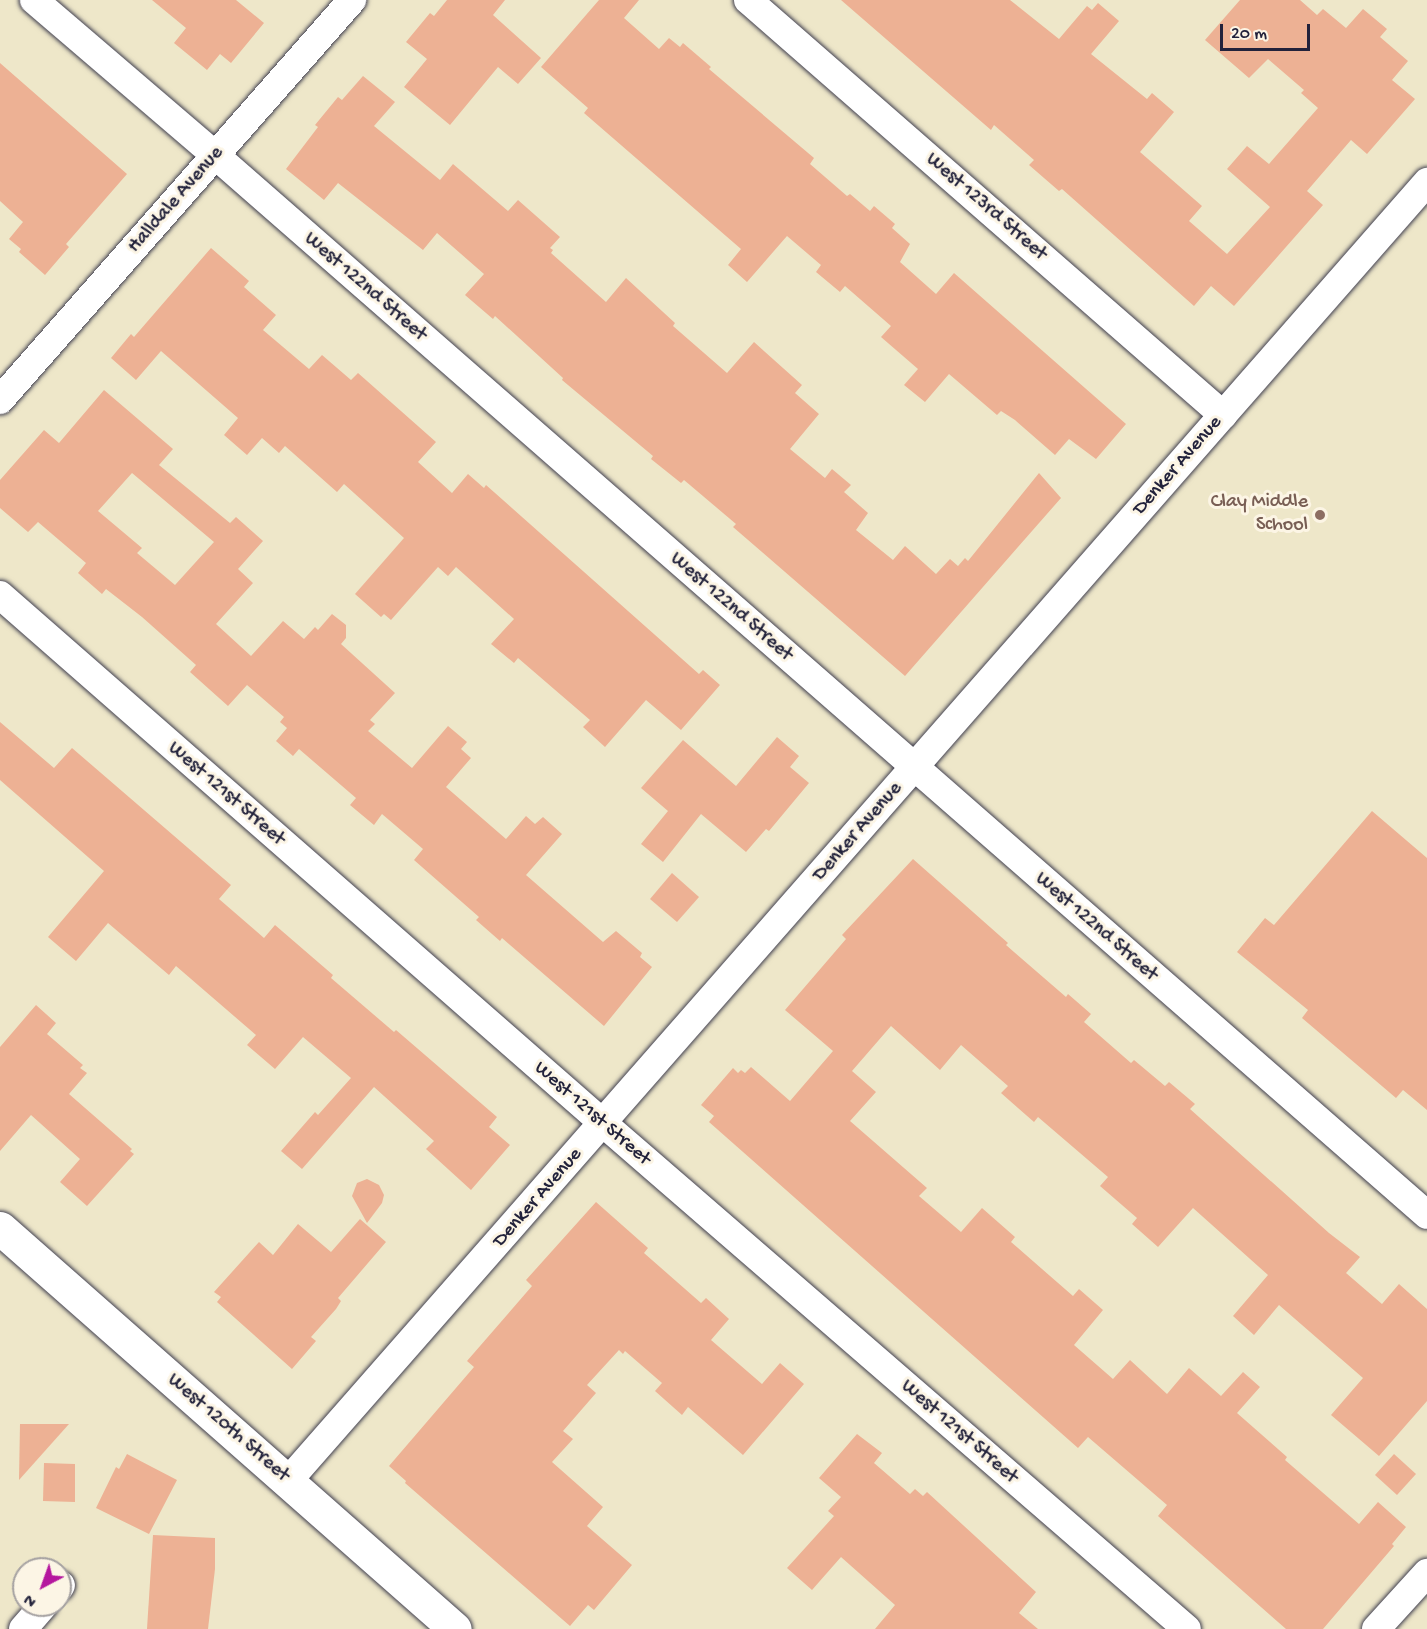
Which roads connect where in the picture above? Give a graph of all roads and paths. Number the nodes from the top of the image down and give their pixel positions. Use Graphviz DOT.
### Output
graph roads {
  1 [pos="34,0"];
  2 [pos="352,0"];
  3 [pos="748,0"];
  4 [pos="215,155"];
  5 [pos="1427,182"];
  6 [pos="0,400"];
  7 [pos="1223,415"];
  8 [pos="0,595"];
  9 [pos="914,768"];
  10 [pos="604,1124"];
  11 [pos="1427,1215"];
  12 [pos="0,1228"];
  13 [pos="288,1481"];
  14 [pos="1427,1573"];
  15 [pos="33,1617"];
  16 [pos="23,1629"];
  17 [pos="455,1629"];
  18 [pos="1187,1629"];
  19 [pos="1376,1629"];
  1 -- 4 [label="street, West 122nd Street"];
  2 -- 4 [label="street, Halldale Avenue"];
  3 -- 7 [label="street, West 123rd Street"];
  4 -- 6 [label="street, Halldale Avenue"];
  4 -- 9 [label="street, West 122nd Street"];
  5 -- 7 [label="street, Denker Avenue"];
  7 -- 9 [label="street, Denker Avenue"];
  8 -- 10 [label="street, West 121st Street"];
  9 -- 10 [label="street, Denker Avenue"];
  9 -- 11 [label="street, West 122nd Street"];
  10 -- 13 [label="street, Denker Avenue"];
  10 -- 18 [label="street, West 121st Street"];
  12 -- 13 [label="street, West 120th Street"];
  13 -- 17 [label="street, West 120th Street"];
  14 -- 19 [label="street"];
  15 -- 16 [label="street"];
}
